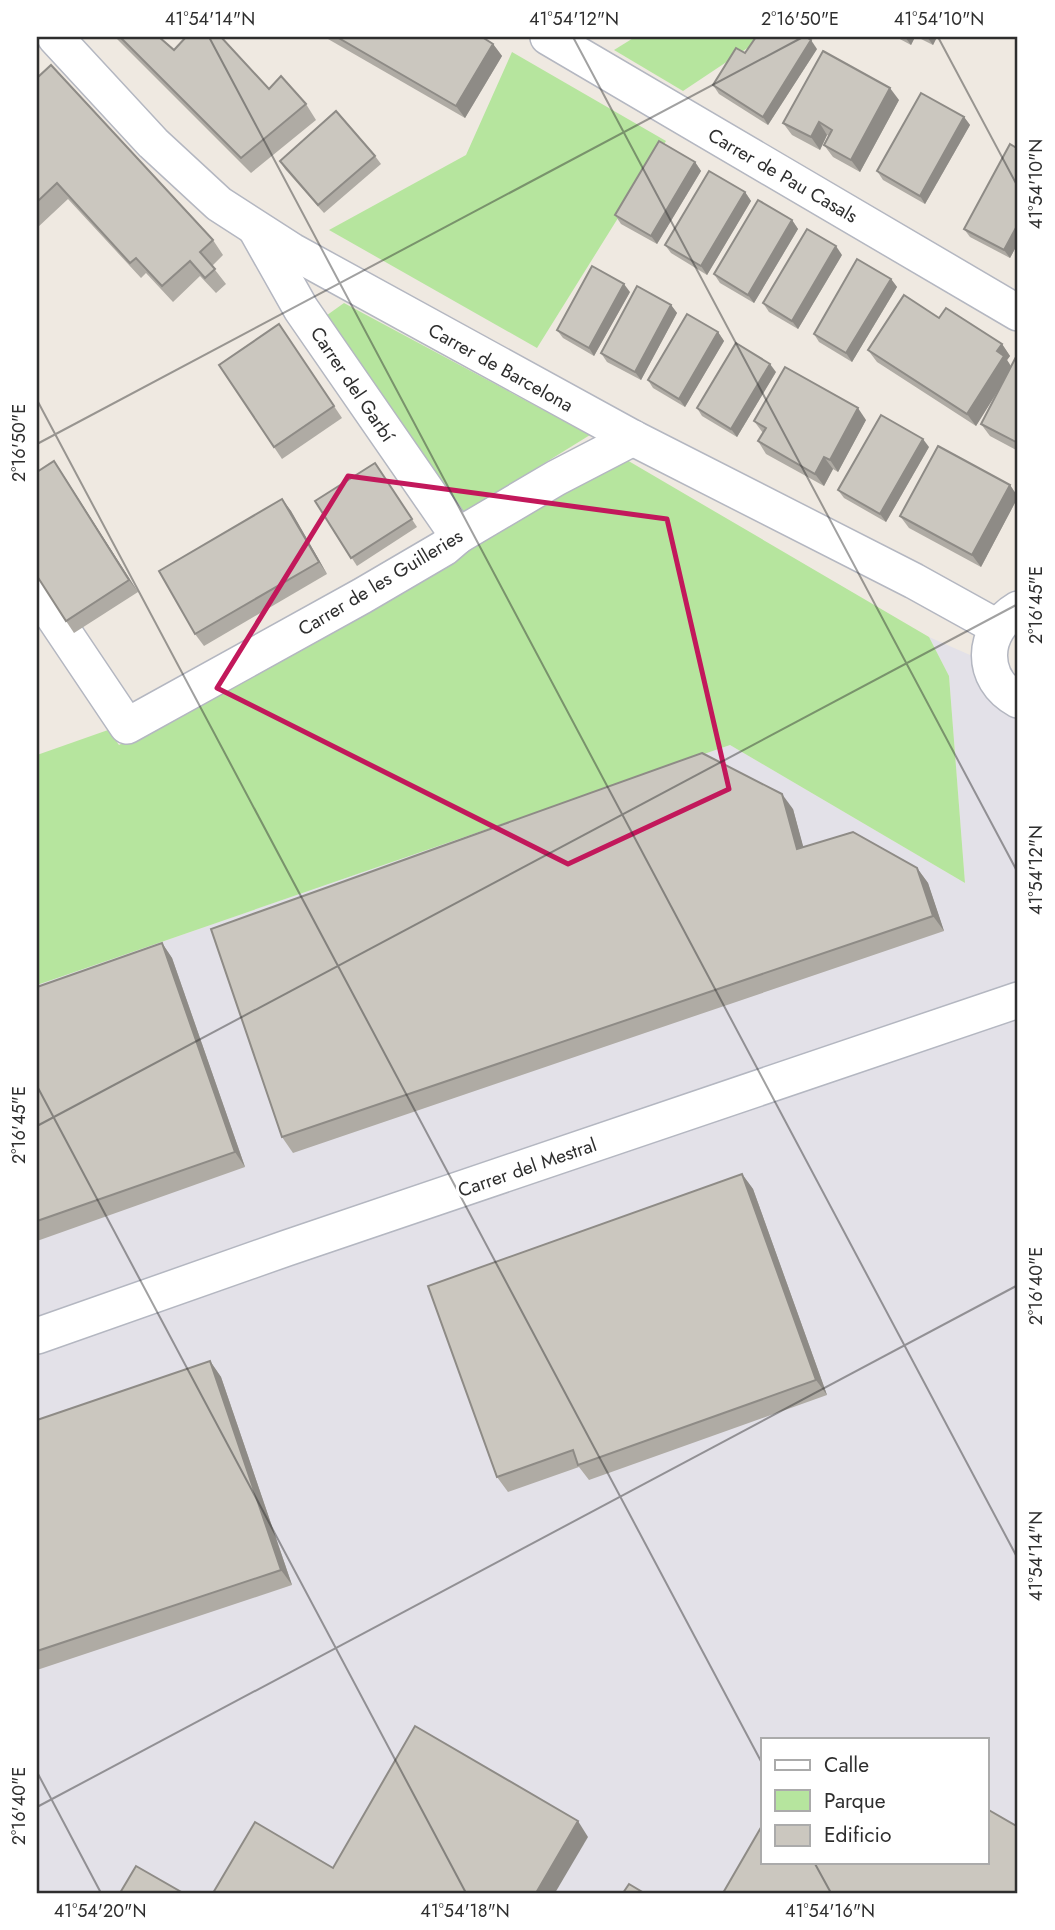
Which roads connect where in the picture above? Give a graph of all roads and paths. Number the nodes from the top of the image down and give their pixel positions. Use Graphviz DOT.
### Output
graph roads {
  1 [pos="55,37"];
  2 [pos="548,37"];
  3 [pos="256,228"];
  4 [pos="1018,313"];
  5 [pos="633,438"];
  6 [pos="458,536"];
  7 [pos="37,592"];
  8 [pos="1008,618"];
  9 [pos="1018,700"];
  10 [pos="1018,1000"];
  11 [pos="37,1336"];
  1 -- 3 [label="street, Carrer de Barcelona"];
  2 -- 4 [label="street, Carrer de Pau Casals"];
  3 -- 5 [label="street, Carrer de Barcelona"];
  3 -- 6 [label="street, Carrer del Garbí"];
  5 -- 6 [label="street, Carrer de les Guilleries"];
  5 -- 8 [label="street, Carrer de Barcelona"];
  6 -- 7 [label="street, Carrer de les Guilleries"];
  8 -- 9 [label="street"];
  10 -- 11 [label="street, Carrer del Mestral"];
}
